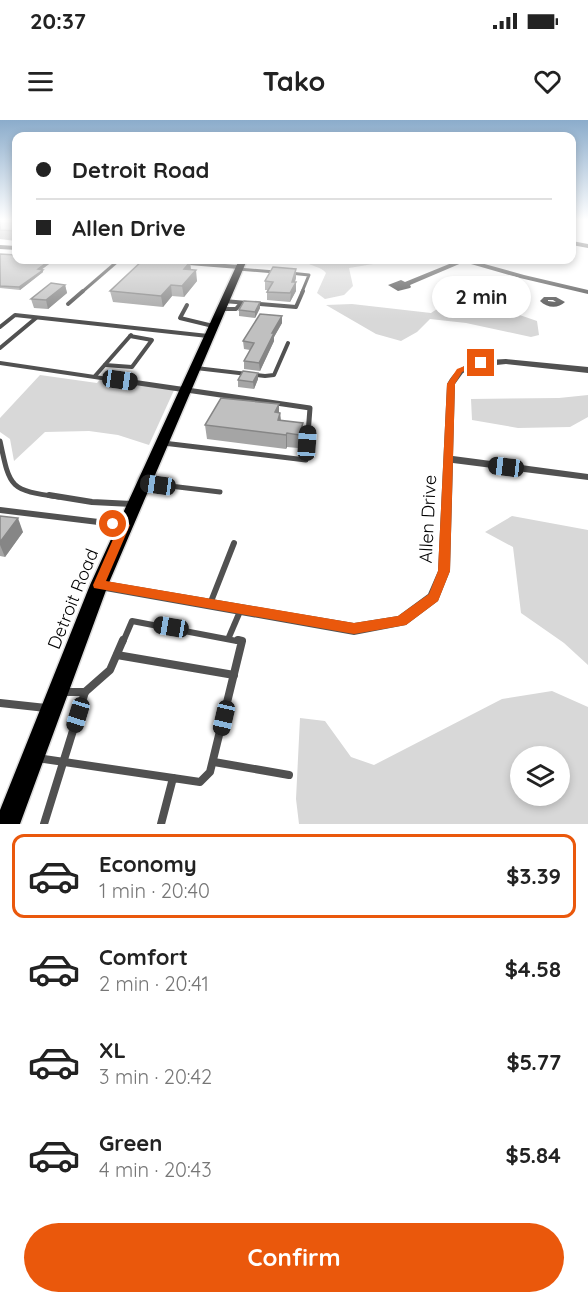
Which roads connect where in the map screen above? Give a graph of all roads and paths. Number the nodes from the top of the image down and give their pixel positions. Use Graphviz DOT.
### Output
graph roads {
  1 [pos="114,264"];
  2 [pos="454,264"];
  3 [pos="479,264"];
  4 [pos="240,265"];
  5 [pos="278,272"];
  6 [pos="289,273"];
  7 [pos="406,284"];
  8 [pos="571,289"];
  9 [pos="588,292"];
  10 [pos="561,302"];
  11 [pos="68,304"];
  12 [pos="228,304"];
  13 [pos="187,305"];
  14 [pos="36,318"];
  15 [pos="0,327"];
  16 [pos="137,328"];
  17 [pos="210,331"];
  18 [pos="130,336"];
  19 [pos="288,342"];
  20 [pos="0,348"];
  21 [pos="0,363"];
  22 [pos="105,365"];
  23 [pos="194,368"];
  24 [pos="588,370"];
  25 [pos="95,376"];
  26 [pos="184,390"];
  27 [pos="0,441"];
  28 [pos="161,442"];
  29 [pos="449,459"];
  30 [pos="588,477"];
  31 [pos="143,483"];
  32 [pos="220,492"];
  33 [pos="134,504"];
  34 [pos="0,510"];
  35 [pos="125,525"];
  36 [pos="234,543"];
  37 [pos="99,585"];
  38 [pos="210,604"];
  39 [pos="241,609"];
  40 [pos="229,637"];
  41 [pos="117,656"];
  42 [pos="234,675"];
  43 [pos="58,691"];
  44 [pos="85,692"];
  45 [pos="0,703"];
  46 [pos="51,708"];
  47 [pos="32,758"];
  48 [pos="64,761"];
  49 [pos="214,762"];
  50 [pos="289,775"];
  51 [pos="173,778"];
  52 [pos="7,824"];
  53 [pos="44,824"];
  54 [pos="161,824"];
  1 -- 11 [label="lane"];
  2 -- 7 [label="street"];
  3 -- 8 [label="street"];
  4 -- 5 [label="lane"];
  4 -- 12 [label="main road, Detroit Road"];
  6 -- 12 [label="lane"];
  8 -- 9 [label="street"];
  8 -- 10 [label="street"];
  12 -- 17 [label="main road, Detroit Road"];
  13 -- 17 [label="lane"];
  14 -- 15 [label="lane"];
  14 -- 16 [label="lane"];
  14 -- 20 [label="lane"];
  16 -- 17 [label="lane"];
  16 -- 18 [label="lane"];
  17 -- 23 [label="main road, Detroit Road"];
  18 -- 22 [label="lane"];
  18 -- 22 [label="lane"];
  19 -- 23 [label="lane"];
  21 -- 25 [label="lane"];
  22 -- 25 [label="lane"];
  23 -- 26 [label="main road, Detroit Road"];
  24 -- 29 [label="street, Allen Drive"];
  25 -- 26 [label="lane"];
  26 -- 28 [label="main road, Detroit Road"];
  26 -- 28 [label="lane"];
  27 -- 33 [label="lane"];
  28 -- 31 [label="main road, Detroit Road"];
  29 -- 30 [label="street"];
  29 -- 39 [label="street, Allen Drive"];
  31 -- 32 [label="lane"];
  31 -- 33 [label="main road, Detroit Road"];
  33 -- 35 [label="main road, Detroit Road"];
  34 -- 35 [label="lane"];
  35 -- 37 [label="main road, Detroit Road"];
  36 -- 38 [label="lane"];
  37 -- 38 [label="street, Allen Drive"];
  37 -- 43 [label="main road, Detroit Road"];
  38 -- 39 [label="street, Allen Drive"];
  39 -- 40 [label="lane"];
  40 -- 41 [label="lane"];
  40 -- 42 [label="lane"];
  41 -- 42 [label="lane"];
  41 -- 44 [label="lane"];
  42 -- 49 [label="lane"];
  43 -- 44 [label="lane"];
  43 -- 46 [label="main road, Detroit Road"];
  44 -- 48 [label="lane"];
  45 -- 46 [label="lane"];
  46 -- 47 [label="main road, Detroit Road"];
  47 -- 48 [label="lane"];
  47 -- 52 [label="main road, Detroit Road"];
  48 -- 51 [label="lane"];
  48 -- 53 [label="lane"];
  49 -- 50 [label="lane"];
  49 -- 51 [label="lane"];
  51 -- 54 [label="lane"];
}
